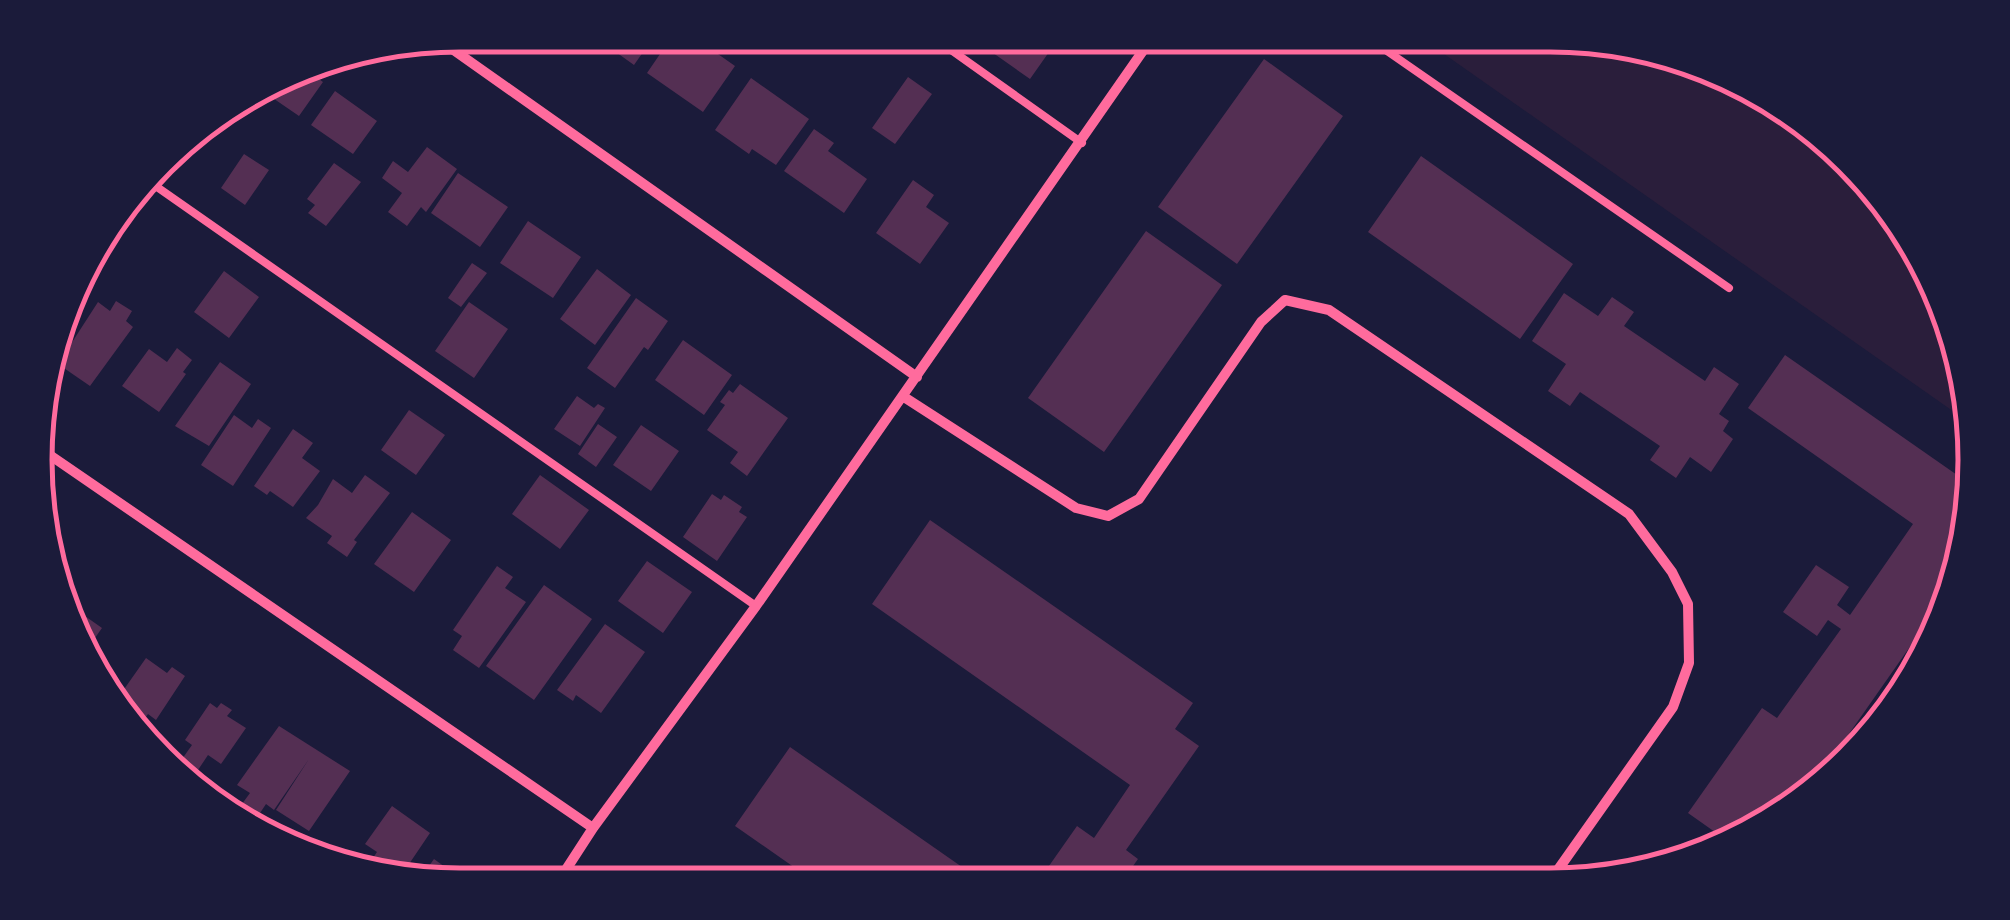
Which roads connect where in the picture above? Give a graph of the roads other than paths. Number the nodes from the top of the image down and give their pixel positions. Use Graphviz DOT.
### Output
graph roads {
  1 [pos="458,52"];
  2 [pos="954,52"];
  3 [pos="1143,52"];
  4 [pos="1389,52"];
  5 [pos="1082,143"];
  6 [pos="158,187"];
  7 [pos="1729,288"];
  8 [pos="917,377"];
  9 [pos="904,397"];
  10 [pos="52,457"];
  11 [pos="756,606"];
  12 [pos="593,828"];
  13 [pos="567,868"];
  14 [pos="1560,868"];
  1 -- 8 [label="street"];
  2 -- 5 [label="lane"];
  3 -- 5 [label="street"];
  4 -- 7 [label="lane"];
  5 -- 8 [label="street"];
  6 -- 11 [label="lane"];
  8 -- 9 [label="street"];
  9 -- 11 [label="street"];
  9 -- 14 [label="street"];
  10 -- 12 [label="street"];
  11 -- 12 [label="street"];
  12 -- 13 [label="street"];
}
